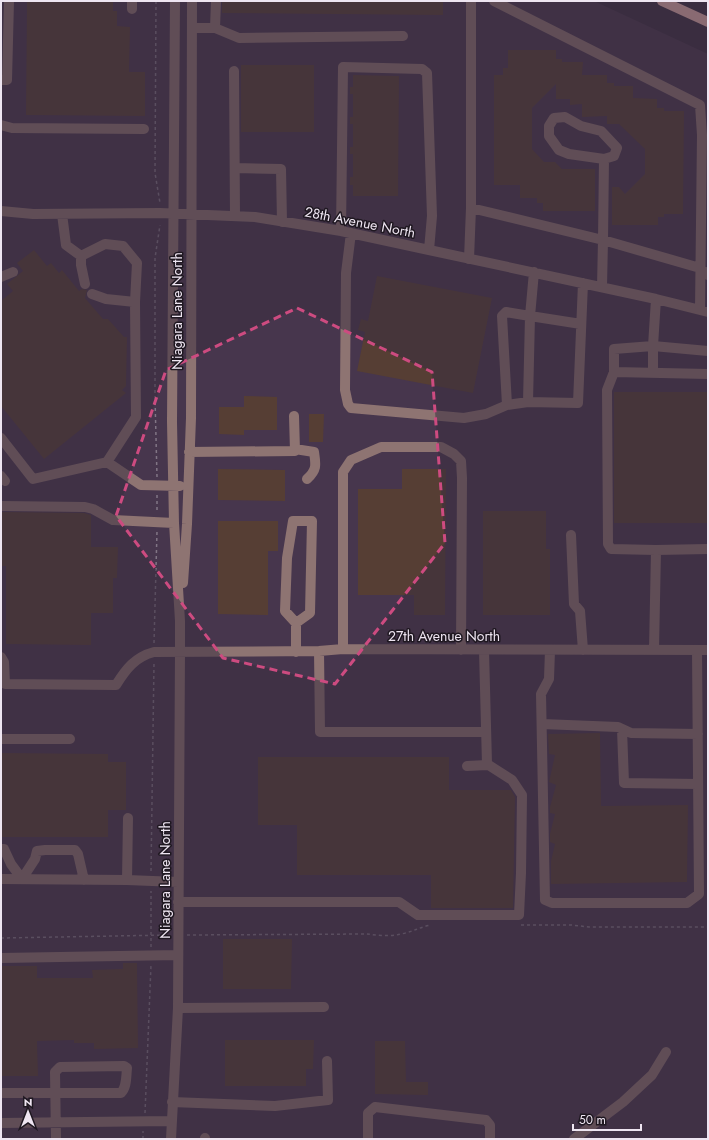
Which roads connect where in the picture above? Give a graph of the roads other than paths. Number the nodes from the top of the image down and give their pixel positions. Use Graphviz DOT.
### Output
graph roads {
  1 [pos="9,1"];
  2 [pos="175,1"];
  3 [pos="192,1"];
  4 [pos="216,1"];
  5 [pos="471,1"];
  6 [pos="494,1"];
  7 [pos="662,1"];
  8 [pos="708,22"];
  9 [pos="193,28"];
  10 [pos="215,28"];
  11 [pos="402,36"];
  12 [pos="234,71"];
  13 [pos="1,80"];
  14 [pos="1,125"];
  15 [pos="144,129"];
  16 [pos="705,135"];
  17 [pos="604,159"];
  18 [pos="235,168"];
  19 [pos="471,208"];
  20 [pos="1,211"];
  21 [pos="62,214"];
  22 [pos="174,214"];
  23 [pos="192,214"];
  24 [pos="234,216"];
  25 [pos="282,222"];
  26 [pos="341,231"];
  27 [pos="351,234"];
  28 [pos="603,240"];
  29 [pos="429,250"];
  30 [pos="80,256"];
  31 [pos="470,259"];
  32 [pos="700,268"];
  33 [pos="13,272"];
  34 [pos="534,272"];
  35 [pos="708,275"];
  36 [pos="1,277"];
  37 [pos="583,283"];
  38 [pos="86,284"];
  39 [pos="602,287"];
  40 [pos="92,294"];
  41 [pos="656,299"];
  42 [pos="135,302"];
  43 [pos="704,311"];
  44 [pos="530,316"];
  45 [pos="581,324"];
  46 [pos="653,346"];
  47 [pos="708,351"];
  48 [pos="614,372"];
  49 [pos="653,373"];
  50 [pos="708,374"];
  51 [pos="528,402"];
  52 [pos="507,405"];
  53 [pos="294,416"];
  54 [pos="1,438"];
  55 [pos="295,449"];
  56 [pos="189,452"];
  57 [pos="107,462"];
  58 [pos="307,479"];
  59 [pos="173,486"];
  60 [pos="188,486"];
  61 [pos="1,506"];
  62 [pos="174,523"];
  63 [pos="571,535"];
  64 [pos="708,549"];
  65 [pos="656,550"];
  66 [pos="180,621"];
  67 [pos="296,623"];
  68 [pos="343,649"];
  69 [pos="461,650"];
  70 [pos="484,650"];
  71 [pos="550,650"];
  72 [pos="583,650"];
  73 [pos="654,650"];
  74 [pos="697,650"];
  75 [pos="708,650"];
  76 [pos="180,651"];
  77 [pos="319,651"];
  78 [pos="296,652"];
  79 [pos="1,657"];
  80 [pos="542,724"];
  81 [pos="622,729"];
  82 [pos="486,732"];
  83 [pos="698,734"];
  84 [pos="1,739"];
  85 [pos="70,739"];
  86 [pos="487,765"];
  87 [pos="467,766"];
  88 [pos="698,784"];
  89 [pos="128,818"];
  90 [pos="1,849"];
  91 [pos="1,879"];
  92 [pos="22,879"];
  93 [pos="84,880"];
  94 [pos="127,880"];
  95 [pos="178,882"];
  96 [pos="178,902"];
  97 [pos="178,955"];
  98 [pos="1,958"];
  99 [pos="324,1007"];
  100 [pos="178,1008"];
  101 [pos="666,1052"];
  102 [pos="328,1061"];
  103 [pos="55,1093"];
  104 [pos="1,1094"];
  105 [pos="172,1102"];
  106 [pos="171,1121"];
  107 [pos="56,1122"];
  108 [pos="1,1123"];
  109 [pos="56,1139"];
  110 [pos="171,1139"];
  111 [pos="368,1139"];
  112 [pos="490,1139"];
  113 [pos="574,1139"];
  1 -- 13 [label="street"];
  2 -- 22 [label="street, Niagara Lane North"];
  3 -- 9 [label="street, Niagara Lane North"];
  4 -- 10 [label="street"];
  5 -- 19 [label="street"];
  6 -- 16 [label="street"];
  7 -- 8 [label="main road"];
  9 -- 10 [label="street"];
  9 -- 23 [label="street, Niagara Lane North"];
  10 -- 11 [label="street"];
  12 -- 18 [label="street"];
  14 -- 15 [label="street"];
  16 -- 32 [label="street"];
  17 -- 17 [label="street"];
  17 -- 28 [label="street"];
  18 -- 24 [label="street"];
  18 -- 25 [label="street"];
  19 -- 28 [label="street"];
  19 -- 31 [label="street"];
  20 -- 21 [label="street, 28th Avenue North"];
  21 -- 22 [label="street, 28th Avenue North"];
  21 -- 30 [label="street"];
  22 -- 23 [label="street, 28th Avenue North"];
  22 -- 59 [label="street, Niagara Lane North"];
  23 -- 24 [label="street, 28th Avenue North"];
  23 -- 56 [label="street, Niagara Lane North"];
  24 -- 25 [label="street, 28th Avenue North"];
  25 -- 26 [label="street, 28th Avenue North"];
  26 -- 27 [label="street, 28th Avenue North"];
  26 -- 29 [label="street"];
  27 -- 29 [label="street, 28th Avenue North"];
  27 -- 52 [label="street"];
  28 -- 32 [label="street"];
  28 -- 39 [label="street"];
  29 -- 31 [label="street, 28th Avenue North"];
  30 -- 38 [label="street"];
  30 -- 42 [label="street"];
  31 -- 34 [label="street, 28th Avenue North"];
  32 -- 35 [label="street"];
  32 -- 43 [label="street"];
  33 -- 36 [label="street"];
  34 -- 37 [label="street, 28th Avenue North"];
  34 -- 44 [label="street"];
  37 -- 39 [label="street, 28th Avenue North"];
  37 -- 45 [label="street"];
  39 -- 41 [label="street, 28th Avenue North"];
  40 -- 42 [label="street"];
  41 -- 43 [label="street, 28th Avenue North"];
  41 -- 46 [label="street"];
  42 -- 57 [label="street"];
  44 -- 45 [label="street"];
  44 -- 51 [label="street"];
  44 -- 52 [label="street"];
  45 -- 51 [label="street"];
  46 -- 47 [label="street"];
  46 -- 48 [label="street"];
  46 -- 49 [label="street"];
  48 -- 49 [label="street"];
  48 -- 65 [label="street"];
  49 -- 50 [label="street"];
  51 -- 52 [label="street"];
  53 -- 55 [label="street"];
  54 -- 57 [label="street"];
  55 -- 56 [label="street"];
  55 -- 58 [label="street"];
  56 -- 60 [label="street, Niagara Lane North"];
  57 -- 59 [label="street"];
  59 -- 60 [label="street"];
  59 -- 62 [label="street, Niagara Lane North"];
  60 -- 66 [label="street, Niagara Lane North"];
  61 -- 62 [label="street"];
  62 -- 66 [label="street, Niagara Lane North"];
  63 -- 72 [label="street"];
  64 -- 65 [label="street"];
  65 -- 73 [label="street"];
  66 -- 76 [label="street, Niagara Lane North"];
  67 -- 67 [label="street"];
  67 -- 78 [label="street"];
  68 -- 69 [label="street, 27th Avenue North"];
  68 -- 69 [label="street"];
  68 -- 77 [label="street, 27th Avenue North"];
  69 -- 70 [label="street, 27th Avenue North"];
  70 -- 71 [label="street, 27th Avenue North"];
  70 -- 82 [label="street"];
  71 -- 72 [label="street, 27th Avenue North"];
  71 -- 80 [label="street"];
  72 -- 73 [label="street, 27th Avenue North"];
  73 -- 74 [label="street, 27th Avenue North"];
  74 -- 75 [label="street, 27th Avenue North"];
  74 -- 83 [label="street"];
  76 -- 78 [label="street, 27th Avenue North"];
  76 -- 79 [label="street, 27th Avenue North"];
  76 -- 95 [label="street, Niagara Lane North"];
  77 -- 78 [label="street, 27th Avenue North"];
  77 -- 82 [label="street"];
  80 -- 81 [label="street"];
  80 -- 88 [label="street"];
  81 -- 83 [label="street"];
  81 -- 88 [label="street"];
  82 -- 86 [label="street"];
  83 -- 88 [label="street"];
  84 -- 85 [label="street"];
  86 -- 87 [label="street"];
  86 -- 96 [label="street"];
  89 -- 94 [label="street"];
  90 -- 92 [label="street"];
  91 -- 92 [label="street"];
  92 -- 93 [label="street"];
  92 -- 93 [label="street"];
  93 -- 94 [label="street"];
  94 -- 95 [label="street"];
  95 -- 96 [label="street, Niagara Lane North"];
  96 -- 97 [label="street, Niagara Lane North"];
  97 -- 98 [label="street"];
  97 -- 100 [label="street, Niagara Lane North"];
  99 -- 100 [label="street"];
  100 -- 105 [label="street, Niagara Lane North"];
  101 -- 113 [label="street"];
  102 -- 105 [label="street"];
  103 -- 103 [label="street"];
  103 -- 104 [label="street"];
  103 -- 107 [label="street"];
  105 -- 106 [label="street, Niagara Lane North"];
  106 -- 107 [label="street"];
  106 -- 110 [label="street, Niagara Lane North"];
  107 -- 108 [label="street"];
  107 -- 109 [label="street"];
  111 -- 112 [label="street"];
}
